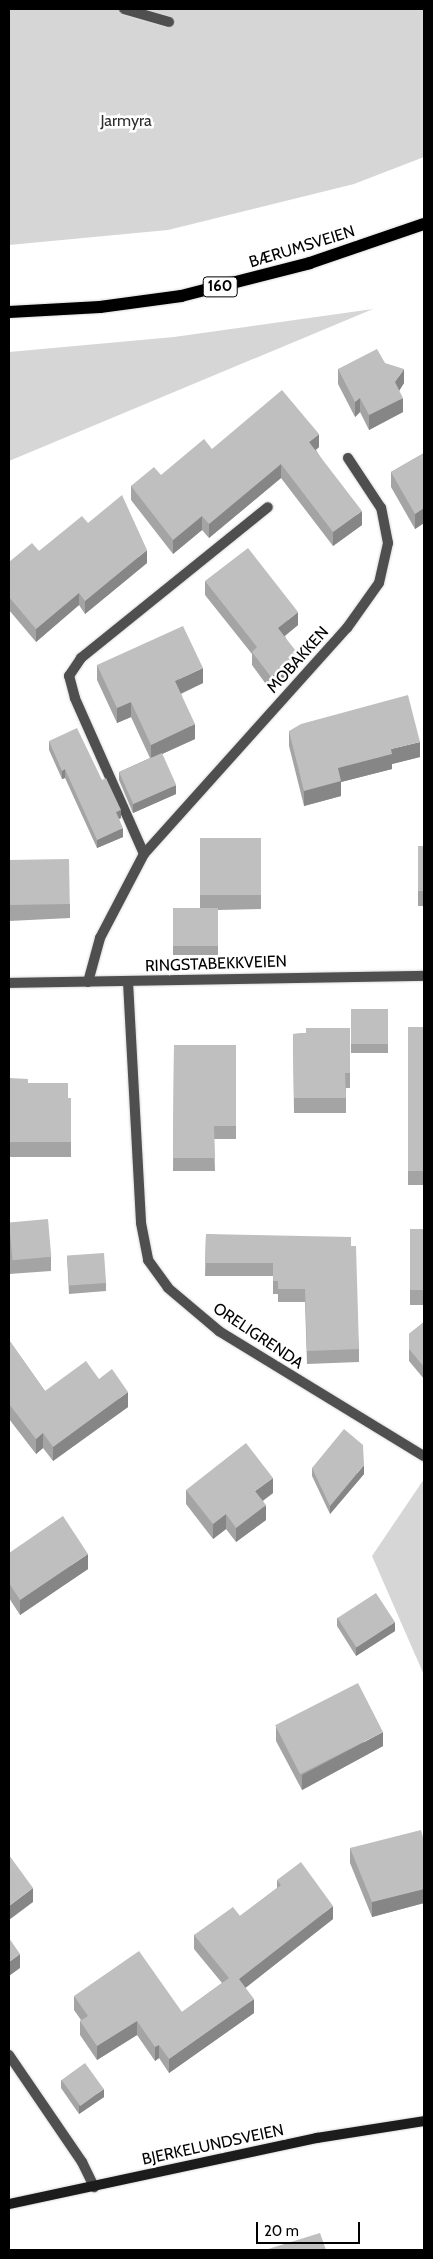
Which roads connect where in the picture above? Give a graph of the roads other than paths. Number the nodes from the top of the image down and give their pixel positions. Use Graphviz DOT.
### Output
graph roads {
  1 [pos="124,9"];
  2 [pos="169,22"];
  3 [pos="424,224"];
  4 [pos="9,312"];
  5 [pos="348,458"];
  6 [pos="268,507"];
  7 [pos="144,854"];
  8 [pos="424,976"];
  9 [pos="88,982"];
  10 [pos="128,982"];
  11 [pos="9,983"];
  12 [pos="424,1456"];
  13 [pos="9,2055"];
  14 [pos="424,2121"];
  15 [pos="94,2187"];
  16 [pos="9,2204"];
  1 -- 2 [label="street"];
  3 -- 4 [label="main road, BÆRUMSVEIEN / 160"];
  5 -- 7 [label="street, MOBAKKEN"];
  6 -- 7 [label="street"];
  7 -- 9 [label="street, MOBAKKEN"];
  8 -- 10 [label="street, RINGSTABEKKVEIEN"];
  9 -- 10 [label="street, RINGSTABEKKVEIEN"];
  9 -- 11 [label="street, RINGSTABEKKVEIEN"];
  10 -- 12 [label="street, ORELIGRENDA"];
  13 -- 15 [label="street"];
  14 -- 15 [label="main road, BJERKELUNDSVEIEN"];
  15 -- 16 [label="main road, BJERKELUNDSVEIEN"];
}
